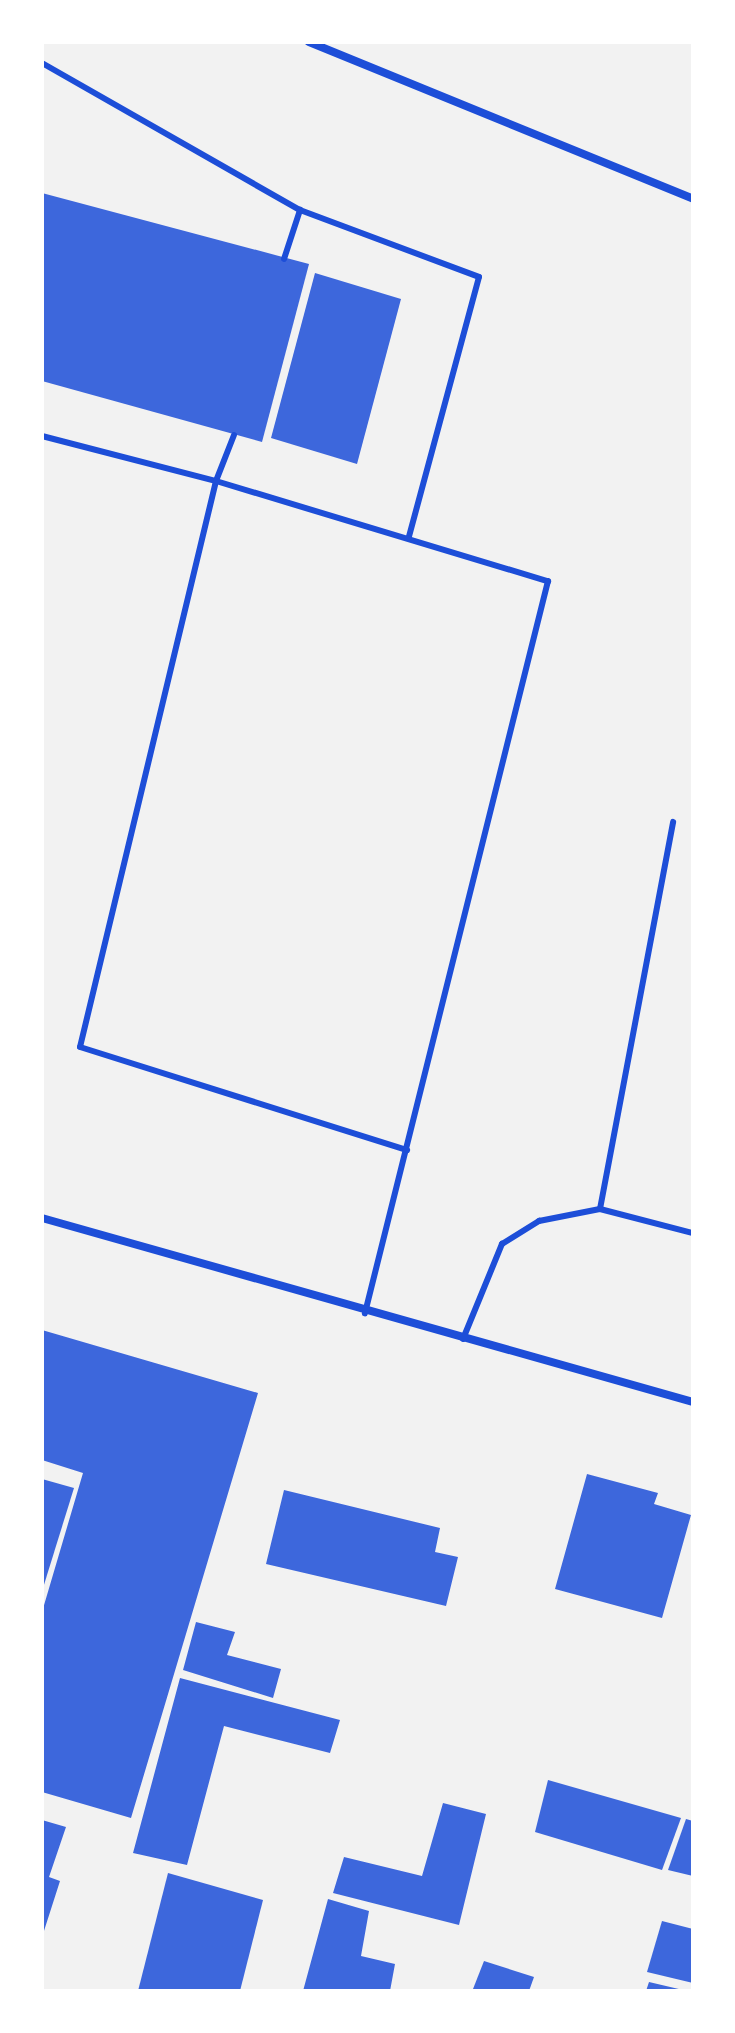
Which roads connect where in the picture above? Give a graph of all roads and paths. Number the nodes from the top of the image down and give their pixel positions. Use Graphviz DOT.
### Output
graph roads {
  1 [pos="309,42"];
  2 [pos="42,63"];
  3 [pos="693,199"];
  4 [pos="300,210"];
  5 [pos="284,259"];
  6 [pos="234,435"];
  7 [pos="42,436"];
  8 [pos="216,481"];
  9 [pos="409,537"];
  10 [pos="673,822"];
  11 [pos="407,1150"];
  12 [pos="600,1209"];
  13 [pos="42,1218"];
  14 [pos="693,1233"];
  15 [pos="365,1313"];
  16 [pos="463,1340"];
  17 [pos="693,1402"];
  1 -- 3 [label="street"];
  2 -- 4 [label="lane"];
  4 -- 5 [label="lane"];
  4 -- 9 [label="lane"];
  6 -- 8 [label="lane"];
  7 -- 8 [label="lane"];
  8 -- 9 [label="lane"];
  8 -- 11 [label="lane"];
  9 -- 11 [label="lane"];
  10 -- 12 [label="lane"];
  11 -- 15 [label="lane"];
  12 -- 14 [label="lane"];
  12 -- 16 [label="lane"];
  13 -- 15 [label="street"];
  15 -- 16 [label="street"];
  16 -- 17 [label="street"];
}
